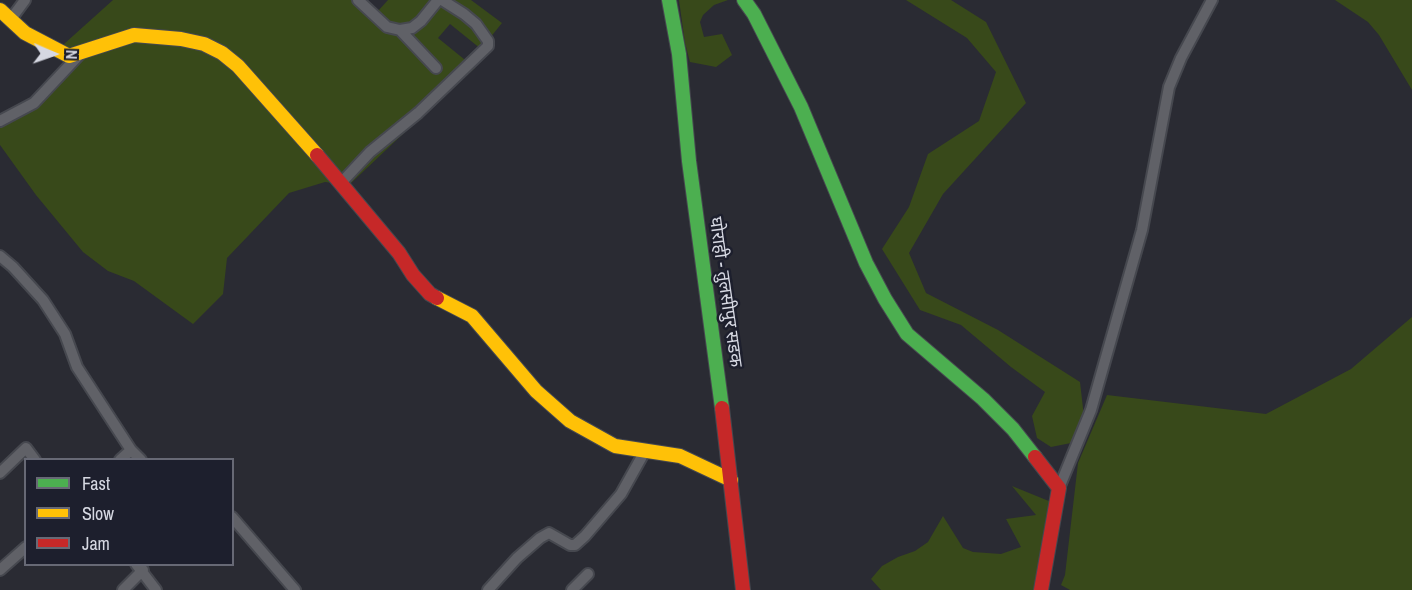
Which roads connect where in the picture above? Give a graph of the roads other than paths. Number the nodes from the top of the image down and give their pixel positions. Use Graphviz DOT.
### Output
graph roads {
  1 [pos="25,0"];
  2 [pos="358,0"];
  3 [pos="440,0"];
  4 [pos="669,0"];
  5 [pos="744,0"];
  6 [pos="1212,0"];
  7 [pos="0,10"];
  8 [pos="11,19"];
  9 [pos="400,30"];
  10 [pos="81,54"];
  11 [pos="436,68"];
  12 [pos="0,121"];
  13 [pos="341,183"];
  14 [pos="0,256"];
  15 [pos="131,450"];
  16 [pos="645,451"];
  17 [pos="34,458"];
  18 [pos="121,458"];
  19 [pos="140,458"];
  20 [pos="0,472"];
  21 [pos="731,480"];
  22 [pos="1059,488"];
  23 [pos="234,519"];
  24 [pos="24,549"];
  25 [pos="140,567"];
  26 [pos="0,570"];
  27 [pos="588,574"];
  28 [pos="123,590"];
  29 [pos="156,590"];
  30 [pos="295,590"];
  31 [pos="488,590"];
  32 [pos="572,590"];
  33 [pos="743,590"];
  34 [pos="1041,590"];
  1 -- 8 [label="street"];
  2 -- 9 [label="street"];
  3 -- 9 [label="street"];
  3 -- 13 [label="street"];
  4 -- 21 [label="street, घोराही - तुलसीपुर सडक"];
  5 -- 22 [label="street"];
  6 -- 22 [label="street"];
  7 -- 8 [label="street"];
  8 -- 10 [label="street"];
  9 -- 11 [label="street"];
  10 -- 12 [label="street"];
  10 -- 13 [label="street"];
  13 -- 16 [label="street"];
  14 -- 15 [label="street"];
  15 -- 18 [label="street"];
  15 -- 19 [label="street"];
  16 -- 21 [label="street"];
  16 -- 31 [label="street"];
  17 -- 20 [label="street"];
  21 -- 33 [label="street, घोराही - तुलसीपुर सडक"];
  22 -- 34 [label="street"];
  23 -- 30 [label="street"];
  24 -- 26 [label="street"];
  25 -- 28 [label="street"];
  25 -- 29 [label="street"];
  27 -- 32 [label="street"];
}
